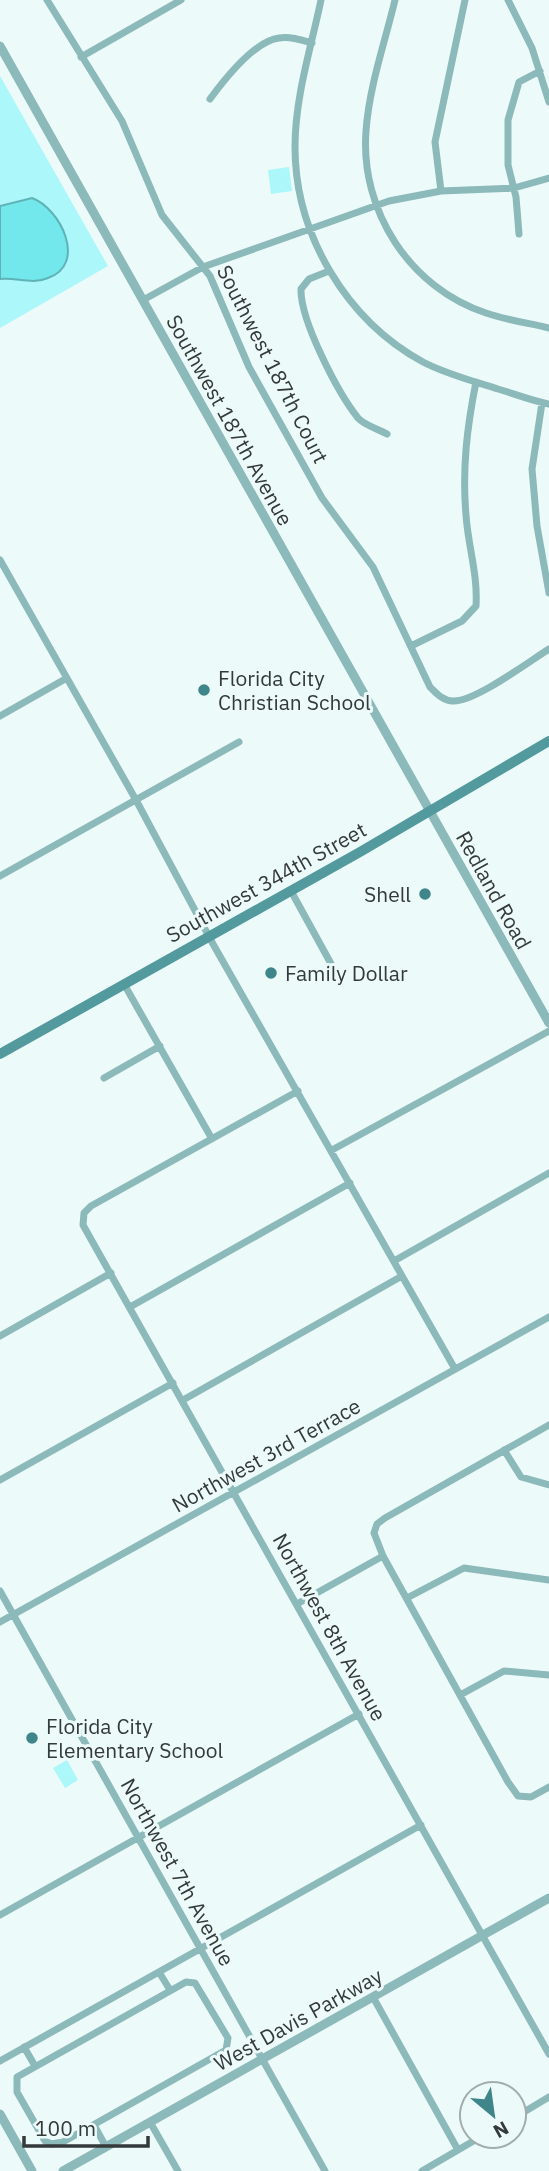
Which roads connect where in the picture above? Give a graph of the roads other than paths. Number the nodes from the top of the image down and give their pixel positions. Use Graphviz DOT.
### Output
graph roads {
  1 [pos="47,0"];
  2 [pos="181,0"];
  3 [pos="321,0"];
  4 [pos="395,0"];
  5 [pos="465,0"];
  6 [pos="508,0"];
  7 [pos="312,43"];
  8 [pos="0,46"];
  9 [pos="81,57"];
  10 [pos="540,71"];
  11 [pos="210,99"];
  12 [pos="549,102"];
  13 [pos="549,178"];
  14 [pos="514,188"];
  15 [pos="441,191"];
  16 [pos="375,205"];
  17 [pos="310,229"];
  18 [pos="519,234"];
  19 [pos="203,267"];
  20 [pos="329,271"];
  21 [pos="143,300"];
  22 [pos="549,328"];
  23 [pos="476,382"];
  24 [pos="546,403"];
  25 [pos="387,434"];
  26 [pos="0,560"];
  27 [pos="547,565"];
  28 [pos="549,593"];
  29 [pos="411,646"];
  30 [pos="549,649"];
  31 [pos="67,678"];
  32 [pos="0,716"];
  33 [pos="549,741"];
  34 [pos="239,742"];
  35 [pos="136,800"];
  36 [pos="430,811"];
  37 [pos="0,876"];
  38 [pos="290,891"];
  39 [pos="209,937"];
  40 [pos="335,971"];
  41 [pos="124,984"];
  42 [pos="549,1023"];
  43 [pos="549,1031"];
  44 [pos="160,1046"];
  45 [pos="0,1054"];
  46 [pos="104,1078"];
  47 [pos="298,1091"];
  48 [pos="212,1139"];
  49 [pos="332,1150"];
  50 [pos="549,1173"];
  51 [pos="350,1183"];
  52 [pos="394,1261"];
  53 [pos="111,1273"];
  54 [pos="402,1276"];
  55 [pos="130,1307"];
  56 [pos="549,1317"];
  57 [pos="0,1336"];
  58 [pos="455,1370"];
  59 [pos="173,1382"];
  60 [pos="183,1400"];
  61 [pos="549,1425"];
  62 [pos="504,1450"];
  63 [pos="0,1479"];
  64 [pos="549,1485"];
  65 [pos="235,1493"];
  66 [pos="383,1556"];
  67 [pos="549,1580"];
  68 [pos="0,1591"];
  69 [pos="407,1598"];
  70 [pos="297,1604"];
  71 [pos="14,1615"];
  72 [pos="0,1622"];
  73 [pos="549,1675"];
  74 [pos="462,1693"];
  75 [pos="359,1714"];
  76 [pos="549,1787"];
  77 [pos="421,1825"];
  78 [pos="139,1838"];
  79 [pos="549,1898"];
  80 [pos="0,1915"];
  81 [pos="484,1935"];
  82 [pos="202,1948"];
  83 [pos="159,1972"];
  84 [pos="170,1990"];
  85 [pos="373,1997"];
  86 [pos="24,2047"];
  87 [pos="549,2054"];
  88 [pos="263,2059"];
  89 [pos="0,2061"];
  90 [pos="35,2066"];
  91 [pos="549,2097"];
  92 [pos="528,2110"];
  93 [pos="0,2113"];
  94 [pos="150,2122"];
  95 [pos="94,2125"];
  96 [pos="106,2147"];
  97 [pos="458,2150"];
  98 [pos="32,2171"];
  99 [pos="63,2171"];
  100 [pos="178,2171"];
  101 [pos="325,2171"];
  102 [pos="422,2171"];
  1 -- 9 [label="street, Southwest 187th Court"];
  2 -- 9 [label="street"];
  3 -- 7 [label="street"];
  4 -- 16 [label="street"];
  5 -- 15 [label="street"];
  6 -- 10 [label="street"];
  7 -- 11 [label="street"];
  7 -- 17 [label="street"];
  8 -- 21 [label="street, Southwest 187th Avenue"];
  9 -- 19 [label="street, Southwest 187th Court"];
  10 -- 12 [label="street"];
  10 -- 14 [label="street"];
  13 -- 14 [label="street"];
  14 -- 15 [label="street"];
  14 -- 18 [label="street"];
  15 -- 16 [label="street"];
  16 -- 17 [label="street"];
  16 -- 22 [label="street"];
  17 -- 19 [label="street"];
  17 -- 20 [label="street"];
  19 -- 21 [label="street"];
  19 -- 29 [label="street, Southwest 187th Court"];
  20 -- 23 [label="street"];
  20 -- 25 [label="street"];
  21 -- 36 [label="street, Southwest 187th Avenue"];
  23 -- 24 [label="street"];
  23 -- 29 [label="street"];
  24 -- 27 [label="street"];
  26 -- 31 [label="street"];
  27 -- 28 [label="street"];
  29 -- 30 [label="street, Southwest 187th Court"];
  31 -- 32 [label="street"];
  31 -- 35 [label="street"];
  33 -- 36 [label="main road, Southwest 344th Street"];
  34 -- 35 [label="street"];
  35 -- 37 [label="street"];
  35 -- 39 [label="street"];
  36 -- 38 [label="main road, Southwest 344th Street"];
  36 -- 42 [label="street, Redland Road"];
  38 -- 39 [label="main road, Southwest 344th Street"];
  38 -- 40 [label="street"];
  39 -- 41 [label="main road, Southwest 344th Street"];
  39 -- 47 [label="street"];
  41 -- 44 [label="street"];
  41 -- 45 [label="main road, Southwest 344th Street"];
  43 -- 49 [label="street"];
  44 -- 46 [label="street"];
  44 -- 48 [label="street"];
  47 -- 48 [label="street"];
  47 -- 49 [label="street"];
  48 -- 53 [label="street, Northwest 8th Avenue"];
  49 -- 51 [label="street"];
  50 -- 52 [label="street"];
  51 -- 52 [label="street"];
  51 -- 55 [label="street"];
  52 -- 54 [label="street"];
  53 -- 55 [label="street, Northwest 8th Avenue"];
  53 -- 57 [label="street"];
  54 -- 58 [label="street"];
  54 -- 60 [label="street"];
  55 -- 59 [label="street, Northwest 8th Avenue"];
  56 -- 58 [label="street, Northwest 3rd Terrace"];
  58 -- 65 [label="street, Northwest 3rd Terrace"];
  59 -- 60 [label="street, Northwest 8th Avenue"];
  59 -- 63 [label="street"];
  60 -- 65 [label="street, Northwest 8th Avenue"];
  61 -- 62 [label="street"];
  62 -- 64 [label="street"];
  62 -- 66 [label="street"];
  65 -- 70 [label="street, Northwest 8th Avenue"];
  65 -- 71 [label="street, Northwest 3rd Terrace"];
  66 -- 69 [label="street"];
  66 -- 70 [label="street"];
  67 -- 69 [label="street"];
  68 -- 71 [label="street, Northwest 7th Avenue"];
  69 -- 74 [label="street"];
  70 -- 75 [label="street, Northwest 8th Avenue"];
  71 -- 72 [label="street, Northwest 3rd Terrace"];
  71 -- 78 [label="street, Northwest 7th Avenue"];
  73 -- 74 [label="street"];
  74 -- 76 [label="street"];
  75 -- 77 [label="street, Northwest 8th Avenue"];
  75 -- 78 [label="street"];
  77 -- 81 [label="street, Northwest 8th Avenue"];
  77 -- 82 [label="street"];
  78 -- 80 [label="street"];
  78 -- 82 [label="street, Northwest 7th Avenue"];
  79 -- 81 [label="street, West Davis Parkway"];
  81 -- 85 [label="street, West Davis Parkway"];
  81 -- 87 [label="street, Northwest 8th Avenue"];
  82 -- 83 [label="street"];
  82 -- 88 [label="street, Northwest 7th Avenue"];
  83 -- 84 [label="street"];
  83 -- 86 [label="street"];
  84 -- 90 [label="street"];
  84 -- 95 [label="street"];
  85 -- 88 [label="street, West Davis Parkway"];
  85 -- 97 [label="street"];
  86 -- 89 [label="street"];
  86 -- 90 [label="street"];
  88 -- 94 [label="street, West Davis Parkway"];
  88 -- 101 [label="street, Northwest 7th Avenue"];
  90 -- 95 [label="street"];
  91 -- 92 [label="street"];
  93 -- 98 [label="street"];
  94 -- 96 [label="street, West Davis Parkway"];
  94 -- 100 [label="street"];
  95 -- 96 [label="street"];
  96 -- 99 [label="street, West Davis Parkway"];
  97 -- 102 [label="street"];
}
